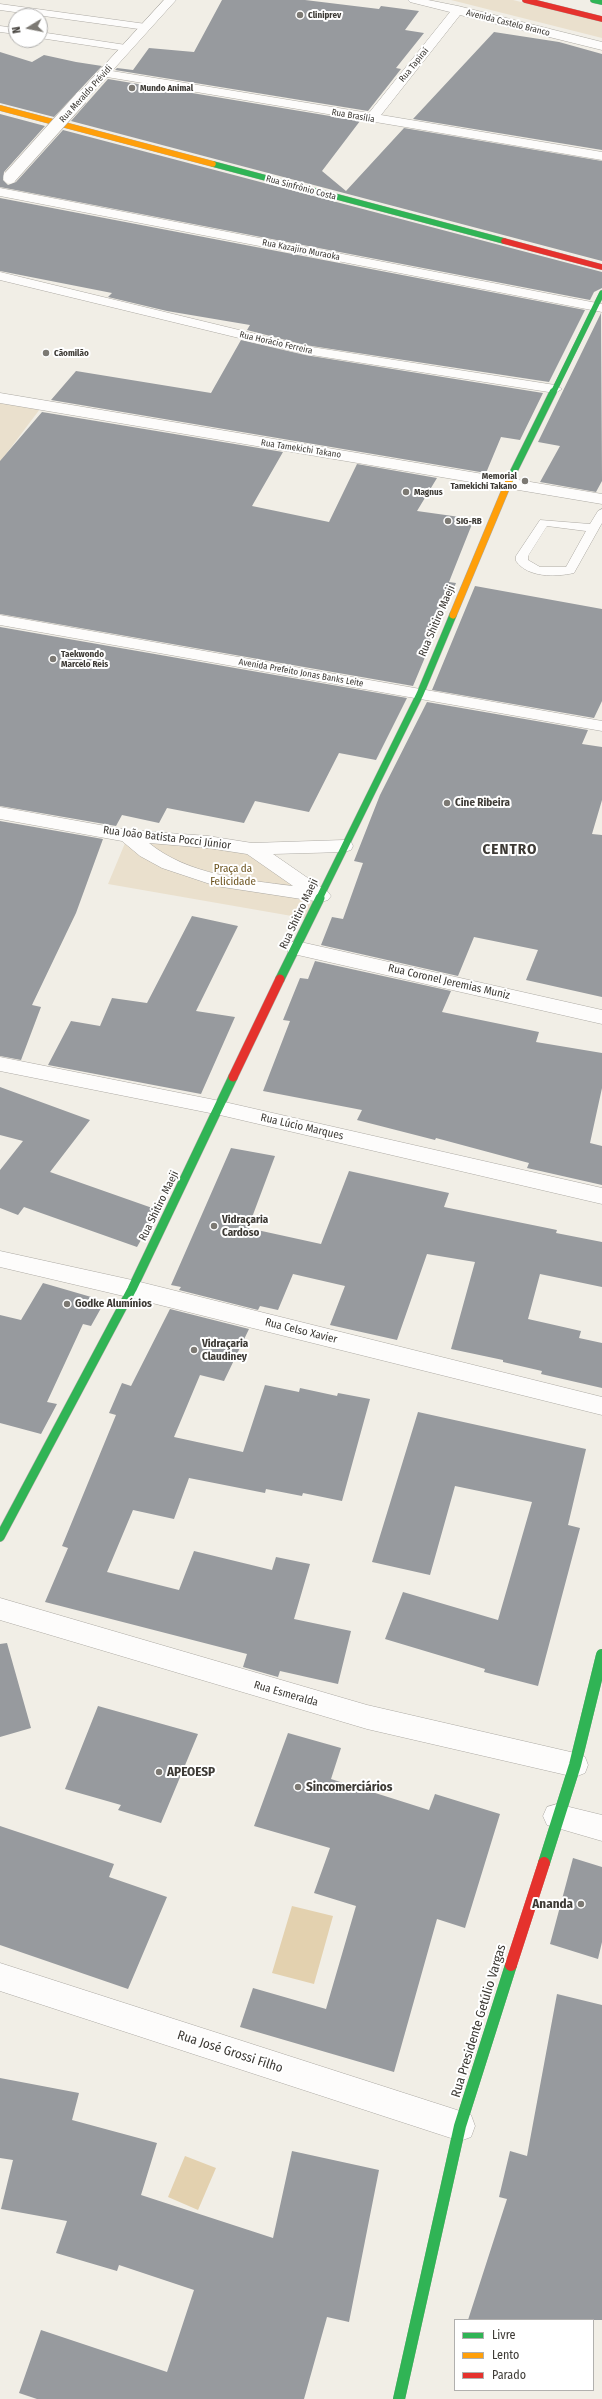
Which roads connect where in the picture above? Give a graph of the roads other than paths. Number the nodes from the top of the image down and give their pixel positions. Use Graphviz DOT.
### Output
graph roads {
  1 [pos="170,0"];
  2 [pos="414,0"];
  3 [pos="525,0"];
  4 [pos="593,0"];
  5 [pos="602,2"];
  6 [pos="0,7"];
  7 [pos="458,10"];
  8 [pos="602,19"];
  9 [pos="146,26"];
  10 [pos="48,36"];
  11 [pos="602,46"];
  12 [pos="126,48"];
  13 [pos="104,74"];
  14 [pos="0,108"];
  15 [pos="371,119"];
  16 [pos="602,156"];
  17 [pos="0,187"];
  18 [pos="0,192"];
  19 [pos="602,267"];
  20 [pos="0,276"];
  21 [pos="602,293"];
  22 [pos="598,307"];
  23 [pos="555,389"];
  24 [pos="0,398"];
  25 [pos="508,483"];
  26 [pos="602,499"];
  27 [pos="602,514"];
  28 [pos="594,528"];
  29 [pos="0,620"];
  30 [pos="420,694"];
  31 [pos="602,726"];
  32 [pos="0,813"];
  33 [pos="128,836"];
  34 [pos="344,846"];
  35 [pos="252,848"];
  36 [pos="321,896"];
  37 [pos="296,948"];
  38 [pos="602,1017"];
  39 [pos="0,1064"];
  40 [pos="220,1108"];
  41 [pos="602,1196"];
  42 [pos="0,1259"];
  43 [pos="132,1289"];
  44 [pos="602,1406"];
  45 [pos="0,1537"];
  46 [pos="0,1610"];
  47 [pos="602,1655"];
  48 [pos="575,1765"];
  49 [pos="557,1816"];
  50 [pos="602,1828"];
  51 [pos="0,1977"];
  52 [pos="460,2126"];
  53 [pos="400,2399"];
  1 -- 9 [label="street, Rua Meraldo Prévidi"];
  2 -- 7 [label="street, Avenida Castelo Branco"];
  3 -- 8 [label="main road"];
  4 -- 5 [label="main road"];
  6 -- 9 [label="lane"];
  7 -- 11 [label="street, Avenida Castelo Branco"];
  7 -- 15 [label="street, Rua Tapiraí"];
  9 -- 12 [label="street, Rua Meraldo Prévidi"];
  10 -- 12 [label="lane"];
  12 -- 13 [label="street, Rua Meraldo Prévidi"];
  13 -- 15 [label="street, Rua Brasília"];
  13 -- 17 [label="street, Rua Meraldo Prévidi, bridge"];
  14 -- 19 [label="main road, Rua Sinfrônio Costa"];
  15 -- 16 [label="street, Rua Brasília"];
  18 -- 22 [label="street, Rua Kazajiro Muraoka"];
  20 -- 23 [label="street, Rua Horácio Ferreira"];
  21 -- 22 [label="main road, Rua Shitiro Maeji"];
  22 -- 23 [label="main road, Rua Shitiro Maeji"];
  23 -- 25 [label="main road, Rua Shitiro Maeji"];
  24 -- 25 [label="street, Rua Tamekichi Takano"];
  25 -- 26 [label="street, Rua Tamekichi Takano"];
  25 -- 30 [label="main road, Rua Shitiro Maeji"];
  27 -- 28 [label="lane"];
  28 -- 28 [label="lane"];
  29 -- 30 [label="street, Avenida Prefeito Jonas Banks Leite"];
  30 -- 31 [label="street, Avenida Prefeito Jonas Banks Leite"];
  30 -- 34 [label="main road, Rua Shitiro Maeji"];
  32 -- 33 [label="street, Rua João Batista Pocci Júnior"];
  33 -- 35 [label="street, Rua João Batista Pocci Júnior"];
  33 -- 36 [label="street"];
  34 -- 35 [label="street"];
  34 -- 36 [label="main road, Rua Shitiro Maeji"];
  35 -- 36 [label="street, Rua João Batista Pocci Júnior"];
  36 -- 37 [label="main road, Rua Shitiro Maeji"];
  37 -- 38 [label="street, Rua Coronel Jeremias Muniz"];
  37 -- 40 [label="main road, Rua Shitiro Maeji"];
  39 -- 40 [label="street, Rua Lúcio Marques"];
  40 -- 41 [label="street, Rua Lúcio Marques"];
  40 -- 43 [label="main road, Rua Shitiro Maeji"];
  42 -- 43 [label="street, Rua Celso Xavier"];
  43 -- 44 [label="street, Rua Celso Xavier"];
  43 -- 45 [label="main road, Rua Shitiro Maeji"];
  46 -- 48 [label="street, Rua Esmeralda"];
  47 -- 48 [label="main road, Rua Presidente Getúlio Vargas"];
  48 -- 49 [label="main road, Rua Presidente Getúlio Vargas"];
  49 -- 50 [label="street"];
  49 -- 52 [label="main road, Rua Presidente Getúlio Vargas"];
  51 -- 52 [label="street, Rua José Grossi Filho"];
  52 -- 53 [label="main road, Rua Presidente Getúlio Vargas"];
}
